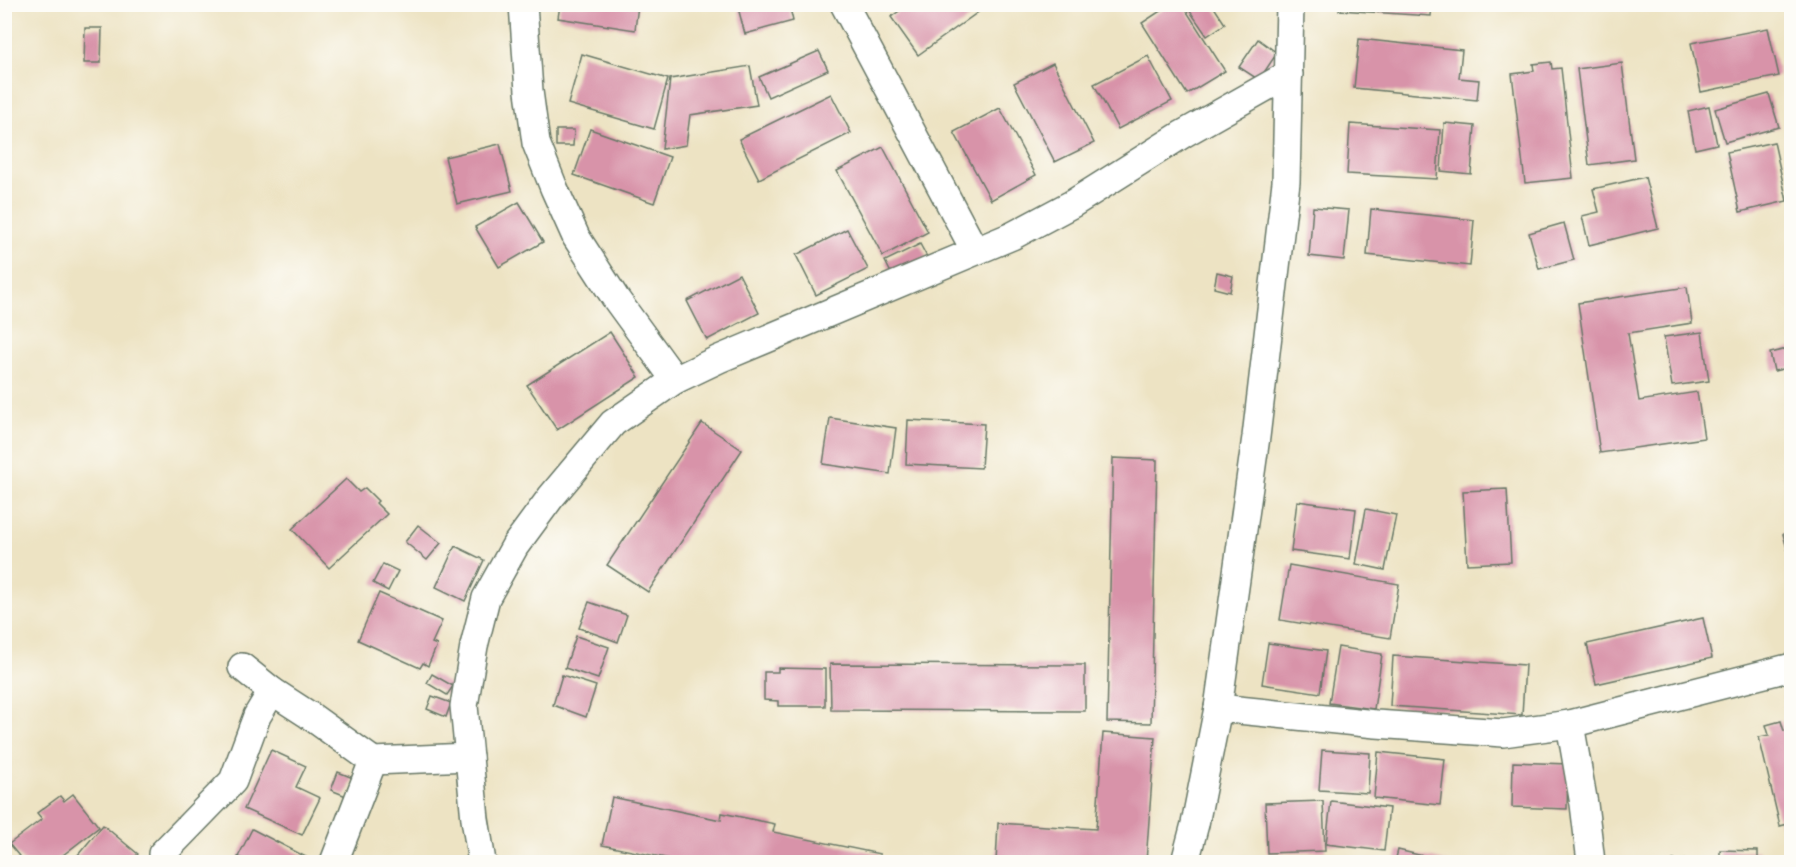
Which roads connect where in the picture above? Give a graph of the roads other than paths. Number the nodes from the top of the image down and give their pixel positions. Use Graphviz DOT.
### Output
graph roads {
  1 [pos="523,4"];
  2 [pos="844,4"];
  3 [pos="1290,4"];
  4 [pos="1289,74"];
  5 [pos="975,251"];
  6 [pos="675,380"];
  7 [pos="242,667"];
  8 [pos="1791,667"];
  9 [pos="272,691"];
  10 [pos="1218,708"];
  11 [pos="1570,724"];
  12 [pos="469,757"];
  13 [pos="372,760"];
  14 [pos="162,854"];
  15 [pos="334,862"];
  16 [pos="482,862"];
  17 [pos="1185,862"];
  18 [pos="1591,862"];
  1 -- 6 [label="street"];
  2 -- 5 [label="street"];
  3 -- 4 [label="street"];
  4 -- 5 [label="street"];
  4 -- 10 [label="street"];
  5 -- 6 [label="street"];
  6 -- 12 [label="street"];
  7 -- 9 [label="street"];
  8 -- 11 [label="street"];
  9 -- 13 [label="street"];
  9 -- 14 [label="street"];
  10 -- 11 [label="street"];
  10 -- 17 [label="street"];
  11 -- 18 [label="street"];
  12 -- 13 [label="street"];
  12 -- 16 [label="street"];
  13 -- 15 [label="street"];
}
